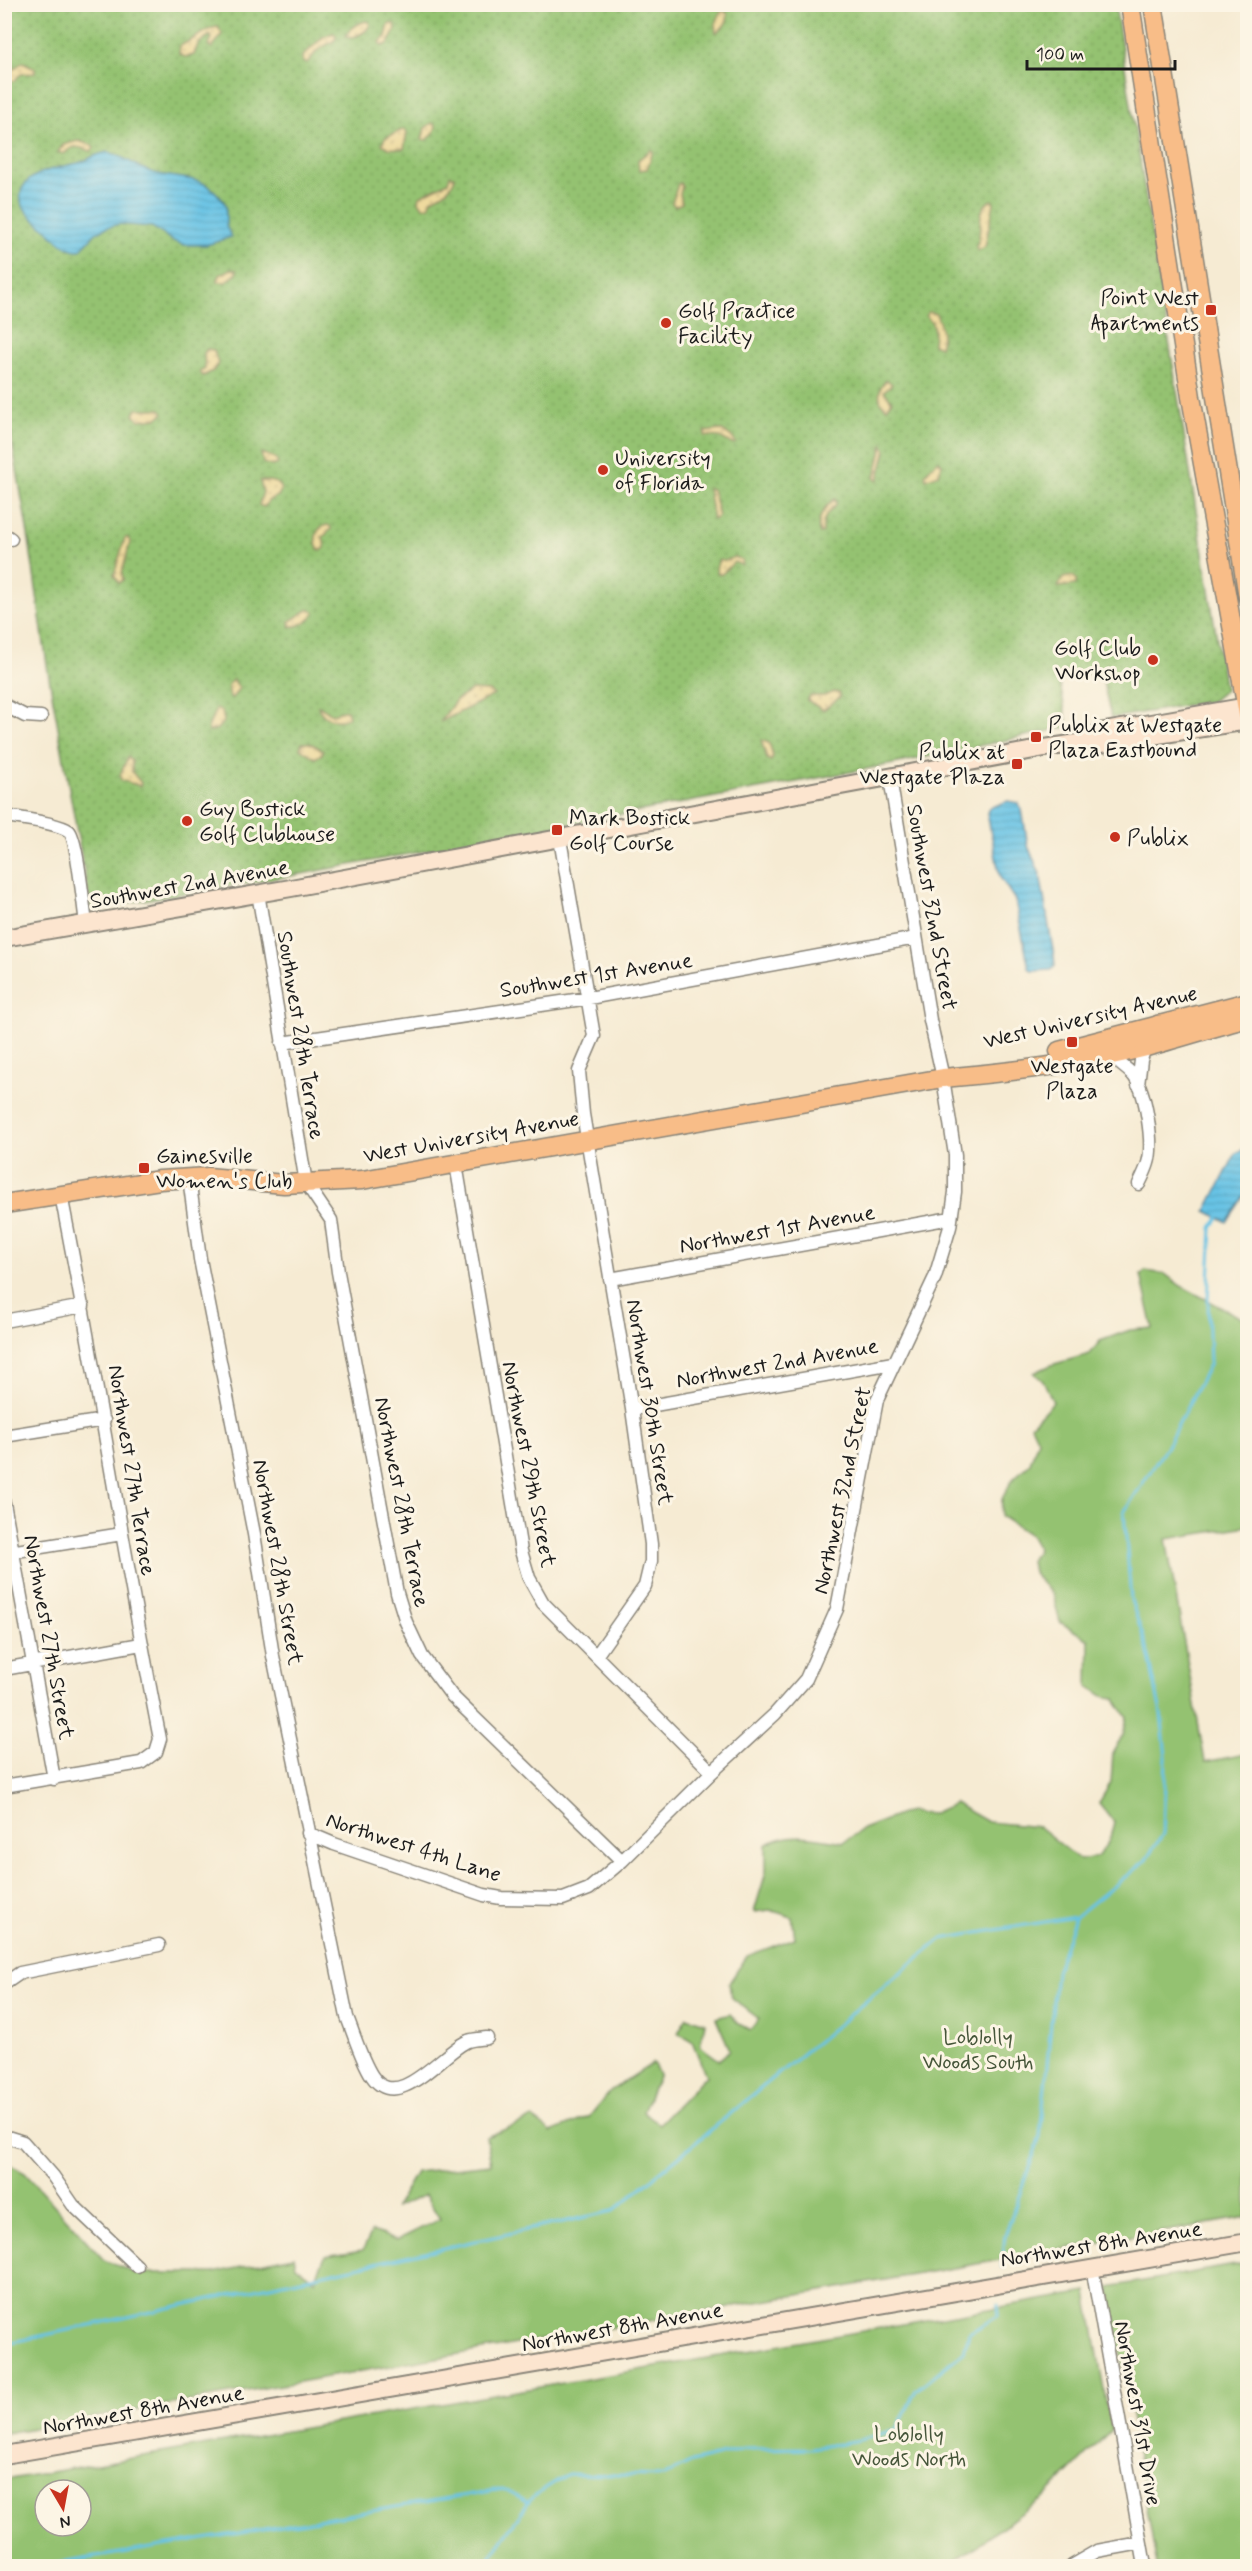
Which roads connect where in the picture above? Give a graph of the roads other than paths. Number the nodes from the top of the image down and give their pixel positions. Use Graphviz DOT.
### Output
graph roads {
  1 [pos="1130,4"];
  2 [pos="1153,4"];
  3 [pos="1248,597"];
  4 [pos="4,705"];
  5 [pos="1247,712"];
  6 [pos="41,717"];
  7 [pos="890,778"];
  8 [pos="4,816"];
  9 [pos="560,839"];
  10 [pos="258,893"];
  11 [pos="86,924"];
  12 [pos="4,938"];
  13 [pos="916,938"];
  14 [pos="589,998"];
  15 [pos="1248,1002"];
  16 [pos="1248,1018"];
  17 [pos="1159,1026"];
  18 [pos="282,1043"];
  19 [pos="1145,1047"];
  20 [pos="1110,1054"];
  21 [pos="943,1078"];
  22 [pos="1138,1085"];
  23 [pos="587,1140"];
  24 [pos="456,1164"];
  25 [pos="189,1178"];
  26 [pos="306,1184"];
  27 [pos="1139,1184"];
  28 [pos="62,1195"];
  29 [pos="4,1204"];
  30 [pos="951,1218"];
  31 [pos="610,1279"];
  32 [pos="83,1306"];
  33 [pos="4,1321"];
  34 [pos="893,1363"];
  35 [pos="632,1409"];
  36 [pos="104,1420"];
  37 [pos="4,1436"];
  38 [pos="4,1503"];
  39 [pos="122,1534"];
  40 [pos="10,1552"];
  41 [pos="141,1644"];
  42 [pos="596,1656"];
  43 [pos="34,1664"];
  44 [pos="4,1669"];
  45 [pos="712,1772"];
  46 [pos="54,1779"];
  47 [pos="4,1786"];
  48 [pos="308,1833"];
  49 [pos="622,1861"];
  50 [pos="159,1945"];
  51 [pos="4,1984"];
  52 [pos="486,2038"];
  53 [pos="4,2136"];
  54 [pos="1248,2242"];
  55 [pos="137,2266"];
  56 [pos="1092,2267"];
  57 [pos="4,2455"];
  58 [pos="1141,2544"];
  59 [pos="1071,2566"];
  60 [pos="1145,2566"];
  1 -- 5 [label="main road"];
  2 -- 3 [label="main road"];
  4 -- 6 [label="street"];
  5 -- 7 [label="main road, Southwest 2nd Avenue"];
  7 -- 9 [label="main road, Southwest 2nd Avenue"];
  7 -- 13 [label="street, Southwest 32nd Street"];
  8 -- 11 [label="street"];
  9 -- 10 [label="main road, Southwest 2nd Avenue"];
  9 -- 14 [label="street, Northwest 30th Street"];
  10 -- 11 [label="main road, Southwest 2nd Avenue"];
  10 -- 18 [label="street, Southwest 28th Terrace"];
  11 -- 12 [label="main road, Southwest 2nd Avenue"];
  13 -- 14 [label="street, Southwest 1st Avenue"];
  13 -- 21 [label="street, Southwest 32nd Street"];
  14 -- 18 [label="street, Southwest 1st Avenue"];
  14 -- 23 [label="street, Northwest 30th Street"];
  15 -- 17 [label="main road, West University Avenue"];
  16 -- 19 [label="main road, West University Avenue"];
  17 -- 20 [label="highway"];
  17 -- 21 [label="main road, West University Avenue"];
  18 -- 26 [label="street, Southwest 28th Terrace"];
  19 -- 20 [label="main road, West University Avenue"];
  19 -- 22 [label="street"];
  20 -- 21 [label="main road, West University Avenue"];
  20 -- 22 [label="street"];
  21 -- 23 [label="main road, West University Avenue"];
  21 -- 30 [label="street, Northwest 32nd Street"];
  22 -- 27 [label="street"];
  23 -- 24 [label="main road, West University Avenue"];
  23 -- 31 [label="street, Northwest 30th Street"];
  24 -- 26 [label="main road, West University Avenue"];
  24 -- 42 [label="street, Northwest 29th Street"];
  25 -- 26 [label="main road, West University Avenue"];
  25 -- 28 [label="main road, West University Avenue"];
  25 -- 48 [label="street, Northwest 28th Street"];
  26 -- 49 [label="street, Northwest 28th Terrace"];
  28 -- 29 [label="main road, West University Avenue"];
  28 -- 32 [label="street, Northwest 27th Terrace"];
  30 -- 31 [label="street, Northwest 1st Avenue"];
  30 -- 34 [label="street, Northwest 32nd Street"];
  31 -- 35 [label="street, Northwest 30th Street"];
  32 -- 33 [label="street"];
  32 -- 36 [label="street, Northwest 27th Terrace"];
  34 -- 35 [label="street, Northwest 2nd Avenue"];
  34 -- 45 [label="street, Northwest 32nd Street"];
  35 -- 42 [label="street, Northwest 30th Street"];
  36 -- 37 [label="street"];
  36 -- 39 [label="street, Northwest 27th Terrace"];
  38 -- 40 [label="street, Northwest 27th Street"];
  39 -- 40 [label="street"];
  39 -- 41 [label="street, Northwest 27th Terrace"];
  40 -- 43 [label="street, Northwest 27th Street"];
  41 -- 43 [label="street"];
  41 -- 46 [label="street, Northwest 27th Terrace"];
  42 -- 45 [label="street, Northwest 29th Street"];
  43 -- 44 [label="street"];
  43 -- 46 [label="street, Northwest 27th Street"];
  45 -- 49 [label="street, Northwest 4th Lane"];
  46 -- 47 [label="street"];
  48 -- 49 [label="street, Northwest 4th Lane"];
  48 -- 52 [label="street, Northwest 28th Street"];
  50 -- 51 [label="street"];
  53 -- 55 [label="street"];
  54 -- 56 [label="main road, Northwest 8th Avenue"];
  56 -- 57 [label="main road, Northwest 8th Avenue"];
  56 -- 58 [label="street, Northwest 31st Drive"];
  58 -- 59 [label="street"];
  58 -- 60 [label="street, Northwest 31st Drive"];
}
